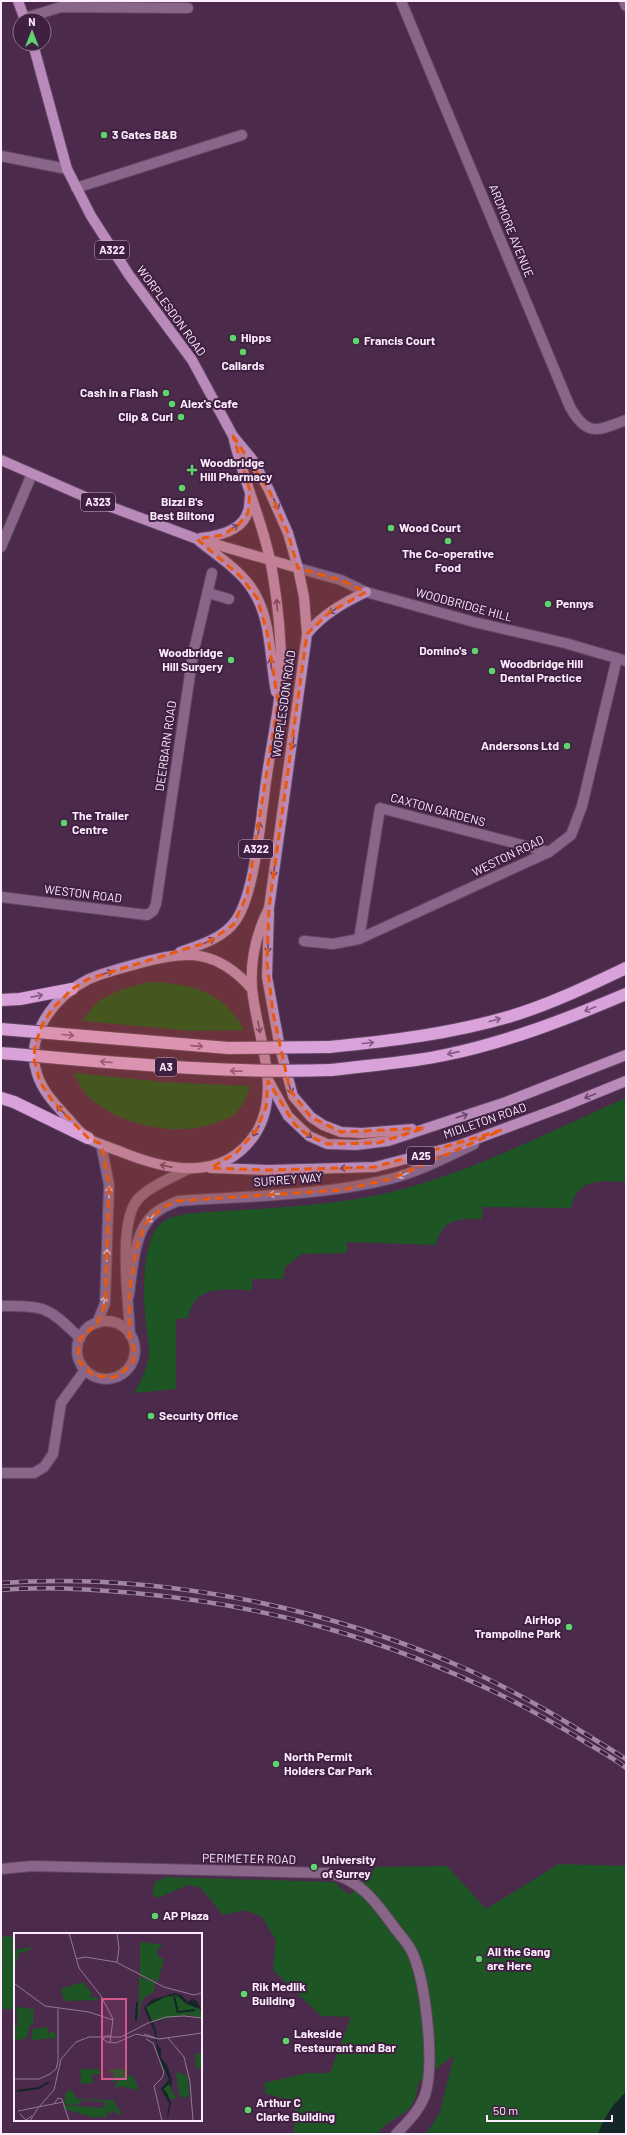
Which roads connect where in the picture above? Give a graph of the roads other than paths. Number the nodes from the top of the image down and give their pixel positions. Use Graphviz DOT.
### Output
graph roads {
  1 [pos="18,1"];
  2 [pos="401,1"];
  3 [pos="624,1"];
  4 [pos="626,6"];
  5 [pos="188,8"];
  6 [pos="22,12"];
  7 [pos="46,12"];
  8 [pos="35,52"];
  9 [pos="242,135"];
  10 [pos="1,156"];
  11 [pos="67,169"];
  12 [pos="76,188"];
  13 [pos="626,420"];
  14 [pos="233,436"];
  15 [pos="1,460"];
  16 [pos="32,474"];
  17 [pos="250,491"];
  18 [pos="197,539"];
  19 [pos="1,547"];
  20 [pos="270,560"];
  21 [pos="298,568"];
  22 [pos="212,573"];
  23 [pos="366,592"];
  24 [pos="208,593"];
  25 [pos="229,599"];
  26 [pos="307,634"];
  27 [pos="621,660"];
  28 [pos="278,702"];
  29 [pos="549,852"];
  30 [pos="1,898"];
  31 [pos="156,904"];
  32 [pos="269,908"];
  33 [pos="359,939"];
  34 [pos="304,940"];
  35 [pos="172,955"];
  36 [pos="626,968"];
  37 [pos="72,989"];
  38 [pos="252,989"];
  39 [pos="626,994"];
  40 [pos="1,1000"];
  41 [pos="1,1029"];
  42 [pos="1,1053"];
  43 [pos="626,1056"];
  44 [pos="268,1080"];
  45 [pos="626,1081"];
  46 [pos="1,1098"];
  47 [pos="425,1128"];
  48 [pos="502,1130"];
  49 [pos="88,1138"];
  50 [pos="101,1144"];
  51 [pos="204,1167"];
  52 [pos="188,1169"];
  53 [pos="129,1295"];
  54 [pos="1,1306"];
  55 [pos="97,1323"];
  56 [pos="130,1334"];
  57 [pos="80,1338"];
  58 [pos="85,1370"];
  59 [pos="1,1473"];
  60 [pos="1,1869"];
  61 [pos="396,2134"];
  1 -- 6 [label="main road"];
  2 -- 13 [label="street, ARDMORE AVENUE"];
  3 -- 4 [label="street"];
  5 -- 7 [label="street"];
  8 -- 11 [label="main road, WORPLESDON ROAD / A322"];
  9 -- 12 [label="street"];
  10 -- 11 [label="street"];
  11 -- 12 [label="main road, WORPLESDON ROAD / A322"];
  12 -- 14 [label="main road, WORPLESDON ROAD / A322"];
  14 -- 17 [label="main road, WORPLESDON ROAD"];
  14 -- 21 [label="main road, WORPLESDON ROAD, one-way"];
  15 -- 16 [label="main road, A323"];
  16 -- 18 [label="main road, A323"];
  16 -- 19 [label="street"];
  18 -- 17 [label="main road, one-way"];
  17 -- 20 [label="main road, WORPLESDON ROAD"];
  18 -- 20 [label="main road"];
  28 -- 18 [label="main road, one-way"];
  20 -- 21 [label="main road"];
  28 -- 20 [label="main road, WORPLESDON ROAD, one-way"];
  21 -- 23 [label="street, WOODBRIDGE HILL"];
  21 -- 26 [label="main road, WORPLESDON ROAD"];
  22 -- 24 [label="street, DEERBARN ROAD"];
  23 -- 26 [label="main road, one-way"];
  23 -- 27 [label="street, WOODBRIDGE HILL"];
  24 -- 25 [label="street"];
  24 -- 31 [label="street, DEERBARN ROAD"];
  26 -- 32 [label="main road, WORPLESDON ROAD, one-way"];
  27 -- 29 [label="street, WESTON ROAD"];
  35 -- 28 [label="main road, WORPLESDON ROAD / A322, one-way"];
  29 -- 33 [label="street, WESTON ROAD"];
  29 -- 33 [label="street, CAXTON GARDENS"];
  30 -- 31 [label="street, WESTON ROAD"];
  32 -- 38 [label="main road, WORPLESDON ROAD"];
  32 -- 47 [label="main road, one-way"];
  33 -- 34 [label="street, WESTON ROAD"];
  37 -- 35 [label="main road, one-way"];
  35 -- 38 [label="main road"];
  41 -- 36 [label="highway, A3, one-way, bridge"];
  40 -- 37 [label="highway, one-way"];
  49 -- 37 [label="main road, one-way"];
  38 -- 44 [label="main road, WORPLESDON ROAD, one-way"];
  39 -- 42 [label="highway, A3, one-way, bridge"];
  47 -- 43 [label="main road, MIDLETON ROAD / A25, one-way"];
  44 -- 47 [label="main road, MIDLETON ROAD / A25, one-way"];
  44 -- 51 [label="main road, one-way"];
  45 -- 48 [label="main road, MIDLETON ROAD / A25, one-way"];
  46 -- 49 [label="highway"];
  48 -- 51 [label="main road, MIDLETON ROAD / A25, one-way"];
  48 -- 53 [label="street, SURREY WAY, one-way"];
  49 -- 50 [label="main road"];
  52 -- 50 [label="main road, one-way"];
  55 -- 50 [label="street, one-way"];
  51 -- 52 [label="main road"];
  52 -- 53 [label="street, SURREY WAY"];
  53 -- 56 [label="street, SURREY WAY"];
  54 -- 57 [label="street"];
  55 -- 56 [label="street"];
  55 -- 57 [label="street"];
  56 -- 58 [label="street"];
  57 -- 58 [label="street"];
  58 -- 59 [label="street"];
  60 -- 61 [label="street, PERIMETER ROAD"];
}
